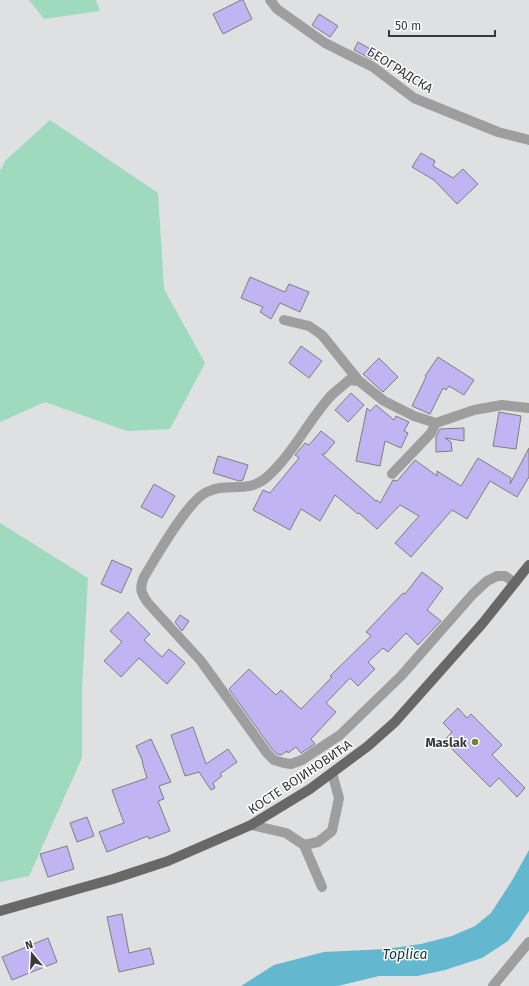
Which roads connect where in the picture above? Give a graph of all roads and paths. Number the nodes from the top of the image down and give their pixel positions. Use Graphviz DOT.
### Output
graph roads {
  1 [pos="270,0"];
  2 [pos="529,140"];
  3 [pos="284,320"];
  4 [pos="359,381"];
  5 [pos="529,408"];
  6 [pos="436,423"];
  7 [pos="392,474"];
  8 [pos="529,565"];
  9 [pos="515,583"];
  10 [pos="332,773"];
  11 [pos="251,826"];
  12 [pos="304,845"];
  13 [pos="322,887"];
  14 [pos="0,911"];
  15 [pos="529,942"];
  16 [pos="493,986"];
  1 -- 2 [label="street, БЕОГРАДСКА"];
  3 -- 4 [label="street"];
  4 -- 6 [label="street"];
  4 -- 9 [label="street"];
  5 -- 6 [label="street"];
  6 -- 7 [label="street"];
  8 -- 9 [label="main road, КОСТЕ ВОЈИНОВИЋА"];
  9 -- 10 [label="main road, КОСТЕ ВОЈИНОВИЋА"];
  10 -- 11 [label="main road, КОСТЕ ВОЈИНОВИЋА"];
  10 -- 12 [label="street"];
  11 -- 12 [label="street"];
  11 -- 14 [label="main road, КОСТЕ ВОЈИНОВИЋА"];
  12 -- 13 [label="street"];
  15 -- 16 [label="street"];
}
